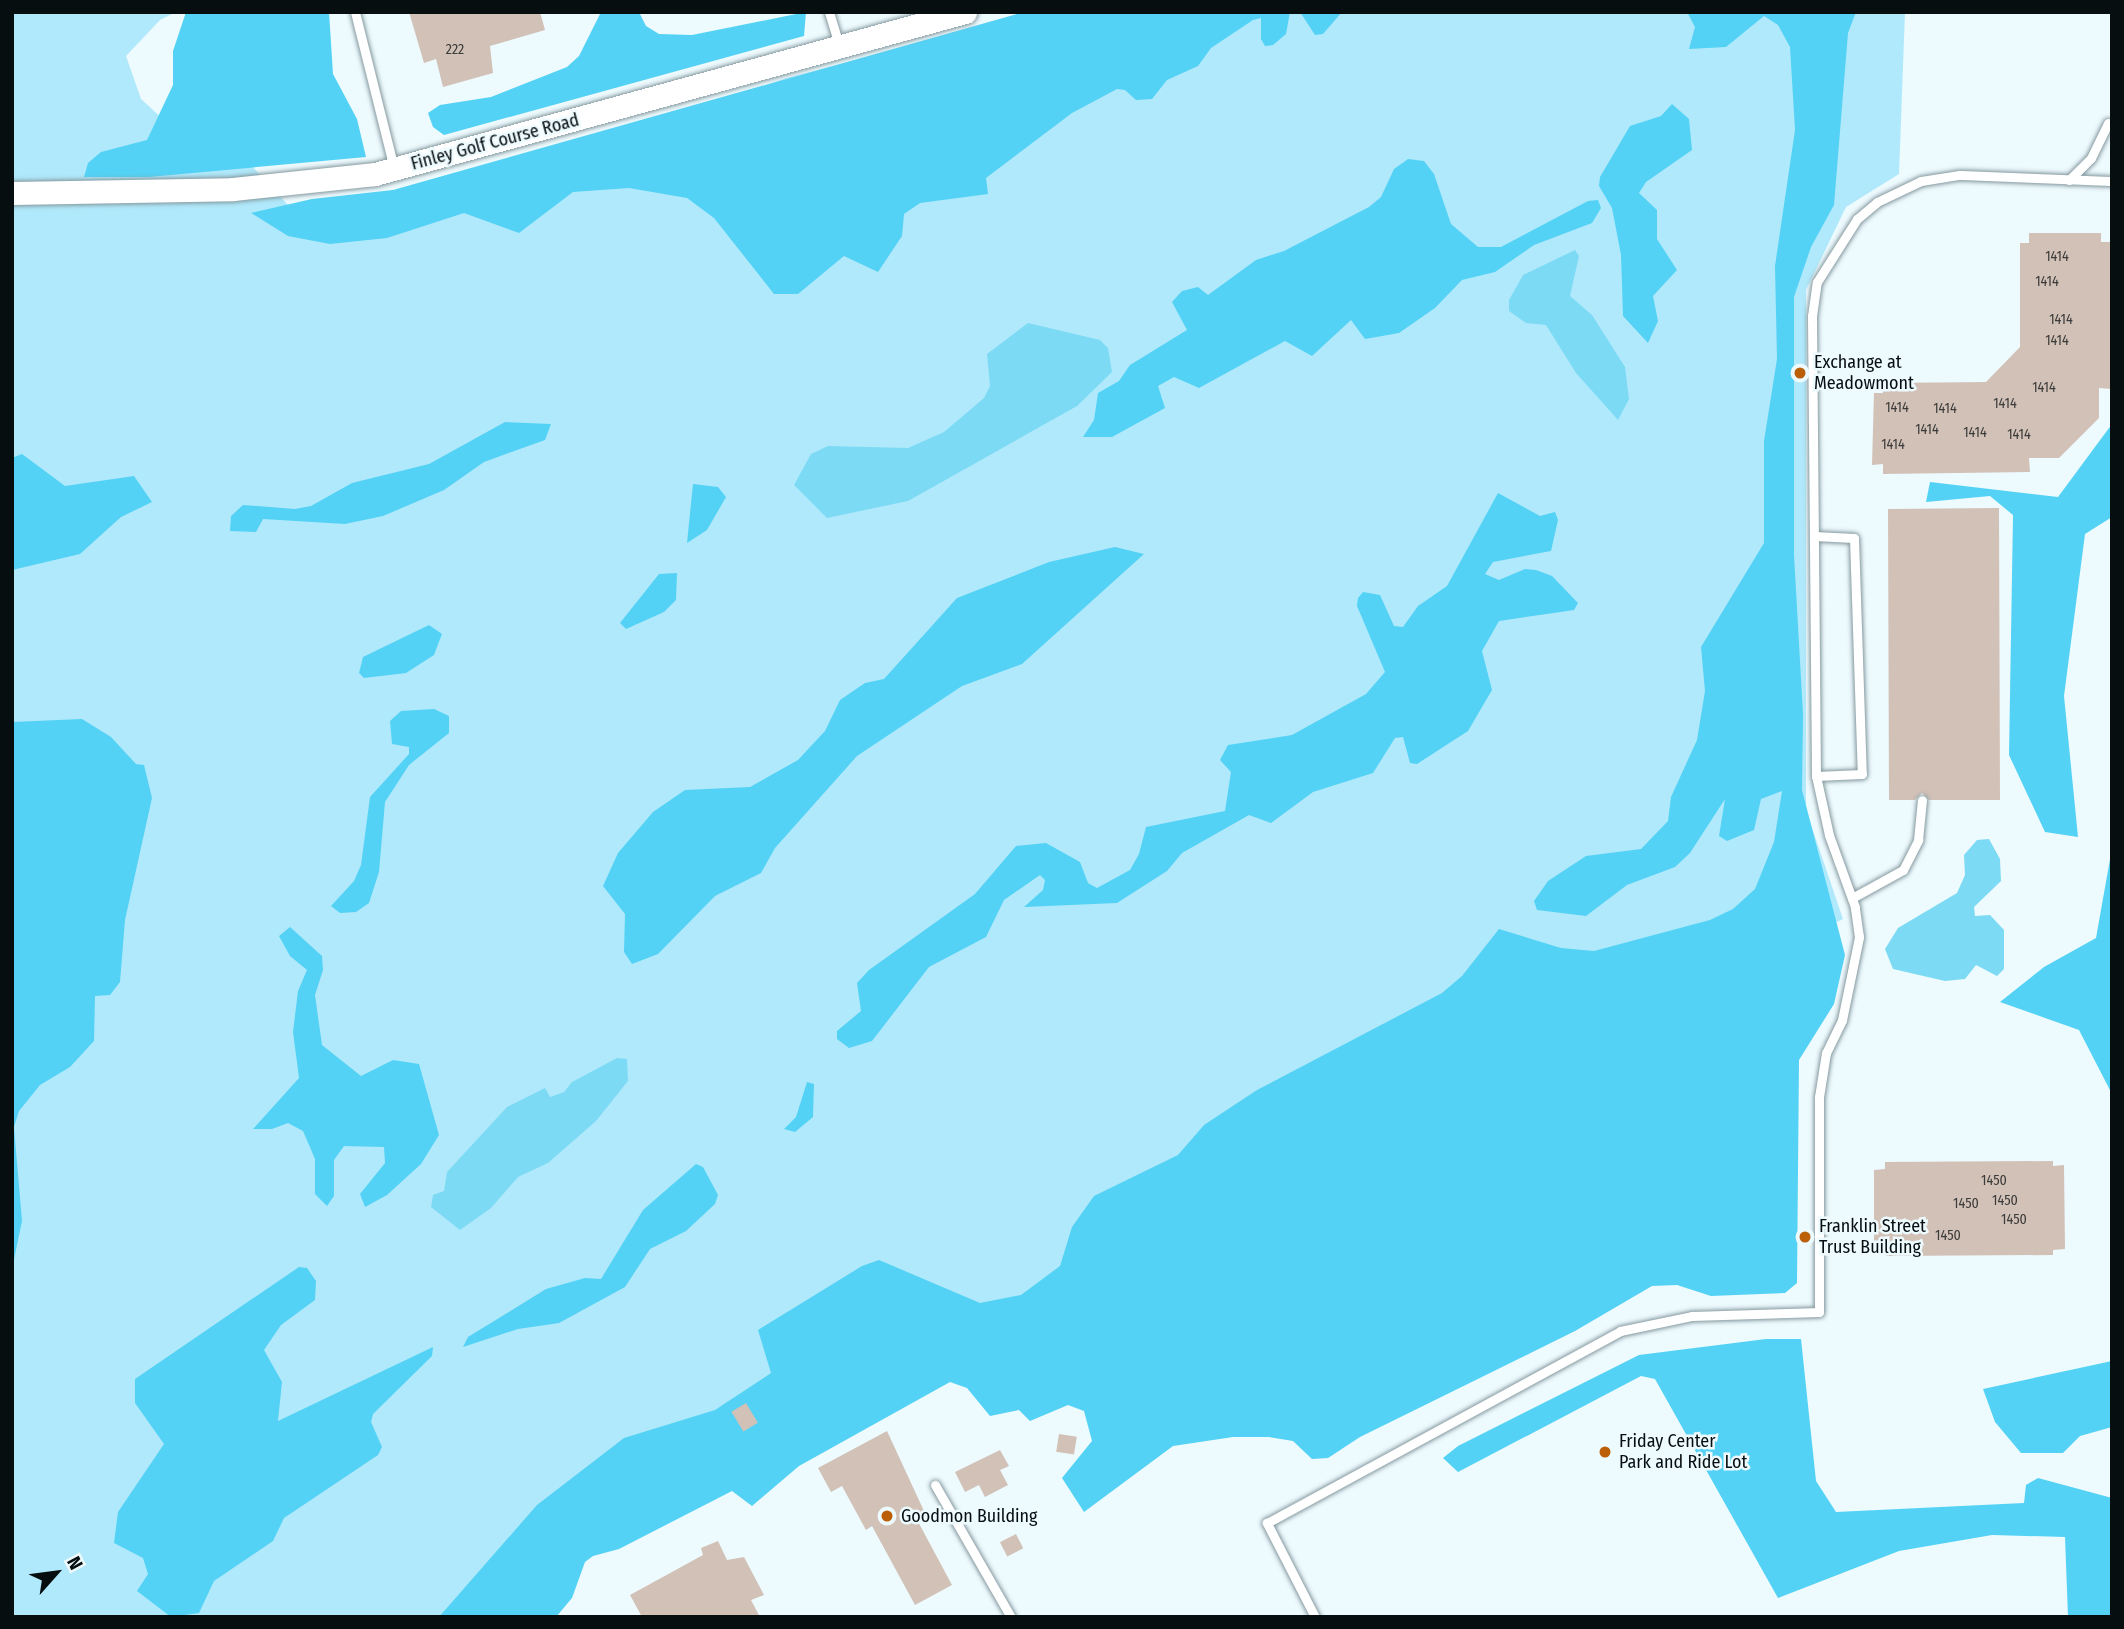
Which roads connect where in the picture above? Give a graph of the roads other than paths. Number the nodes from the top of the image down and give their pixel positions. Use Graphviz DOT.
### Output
graph roads {
  1 [pos="355,12"];
  2 [pos="829,12"];
  3 [pos="965,12"];
  4 [pos="905,21"];
  5 [pos="839,47"];
  6 [pos="2112,130"];
  7 [pos="395,169"];
  8 [pos="2069,180"];
  9 [pos="2112,181"];
  10 [pos="12,193"];
  11 [pos="1814,536"];
  12 [pos="1816,776"];
  13 [pos="1922,800"];
  14 [pos="1852,898"];
  15 [pos="935,1485"];
  16 [pos="1011,1617"];
  17 [pos="1315,1617"];
  1 -- 7 [label="lane"];
  2 -- 5 [label="lane"];
  3 -- 4 [label="street, Finley Golf Course Road"];
  4 -- 5 [label="street, Finley Golf Course Road"];
  5 -- 7 [label="street, Finley Golf Course Road"];
  6 -- 8 [label="lane"];
  7 -- 10 [label="street, Finley Golf Course Road"];
  8 -- 9 [label="lane"];
  8 -- 11 [label="lane"];
  11 -- 12 [label="lane"];
  11 -- 12 [label="lane"];
  12 -- 14 [label="lane"];
  13 -- 14 [label="lane"];
  14 -- 17 [label="lane"];
  15 -- 16 [label="lane"];
}
